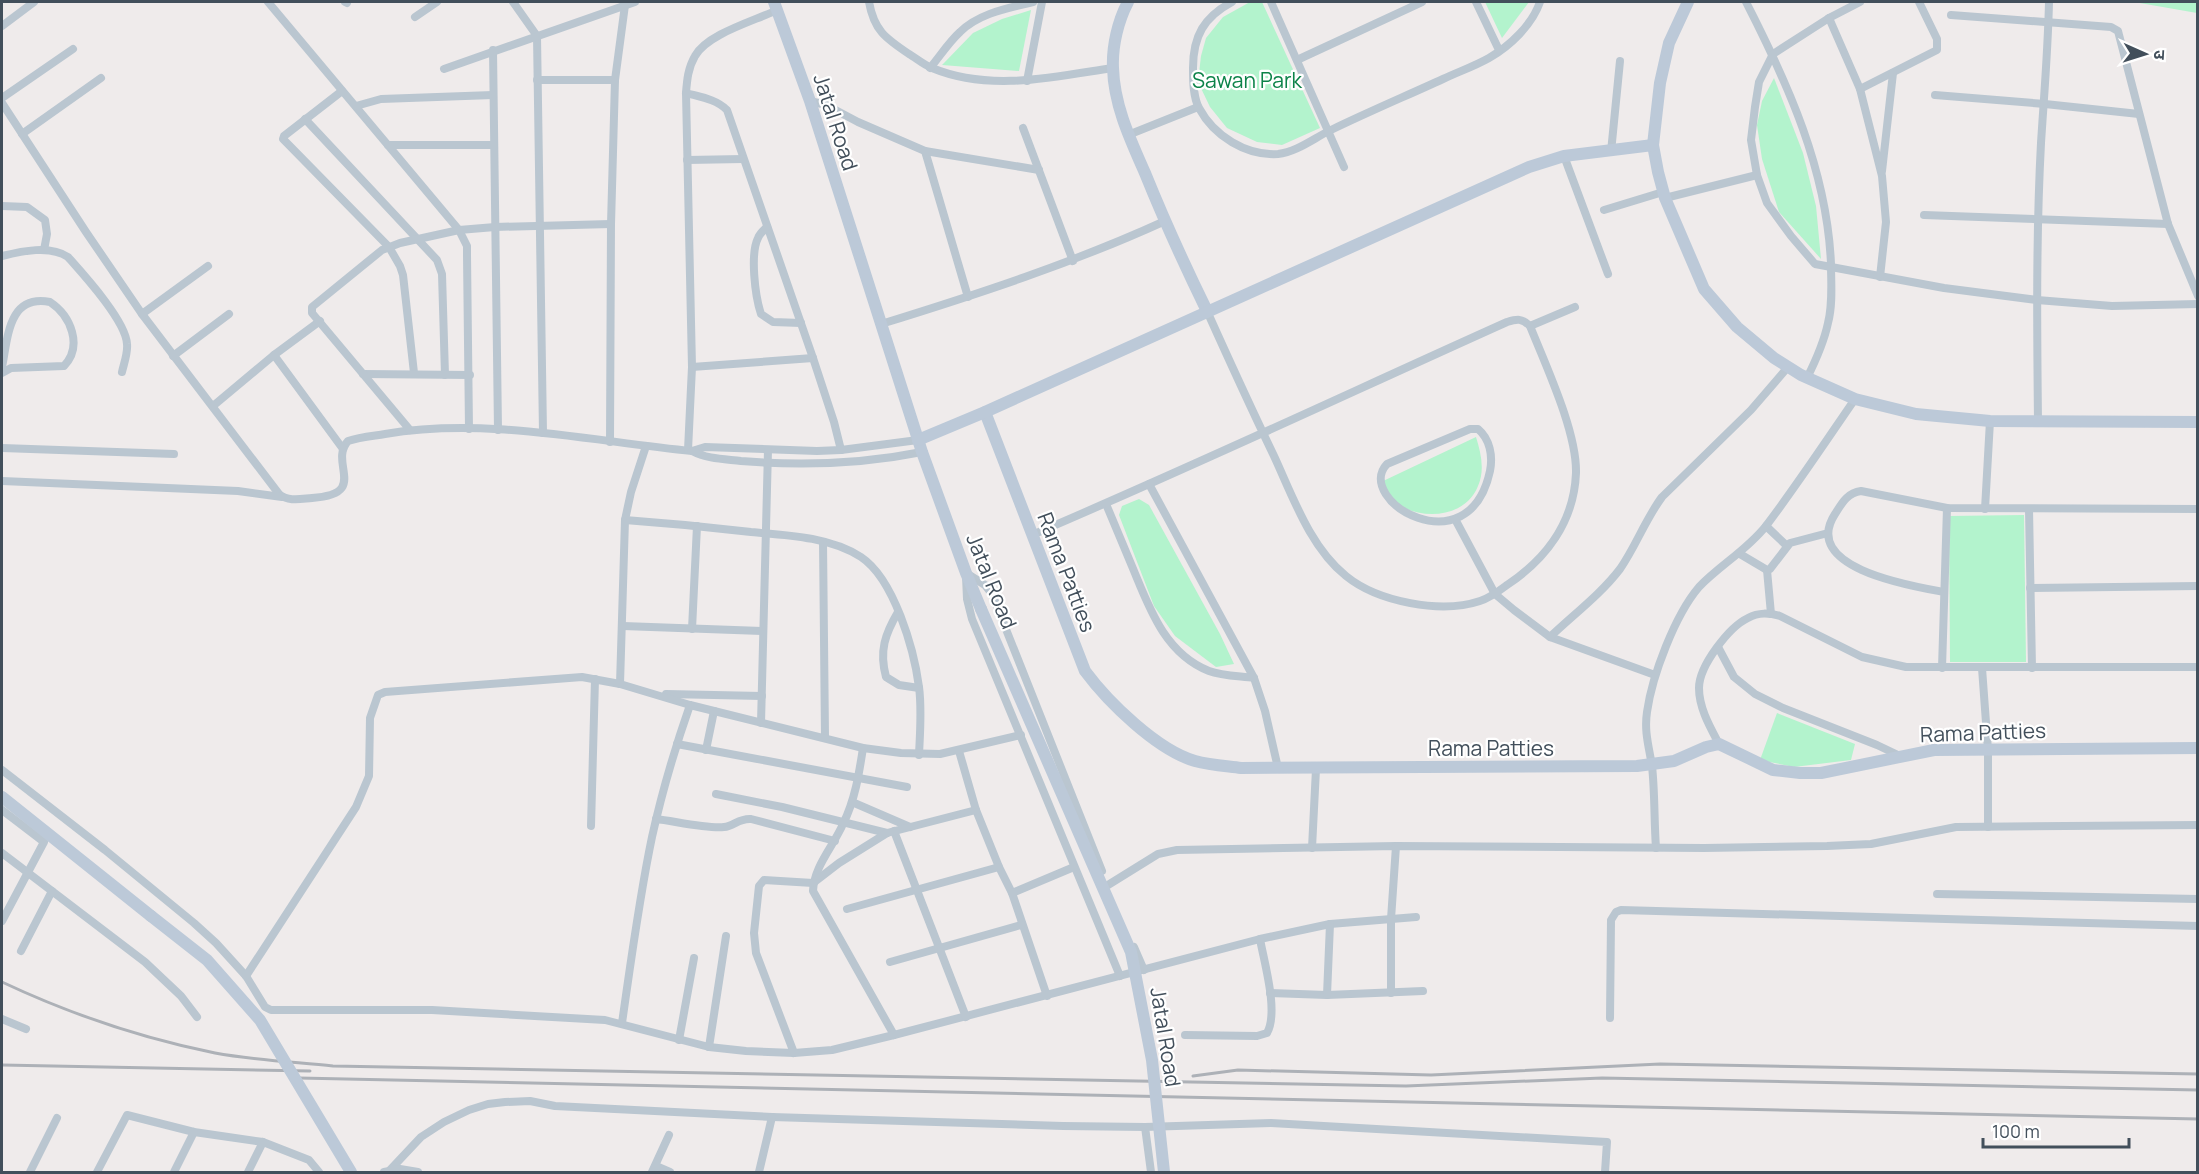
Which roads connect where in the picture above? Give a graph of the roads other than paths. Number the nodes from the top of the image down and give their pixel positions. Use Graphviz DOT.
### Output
graph roads {
  1 [pos="34,2"];
  2 [pos="268,2"];
  3 [pos="437,2"];
  4 [pos="513,2"];
  5 [pos="604,2"];
  6 [pos="635,2"];
  7 [pos="869,2"];
  8 [pos="1033,2"];
  9 [pos="1042,2"];
  10 [pos="1128,2"];
  11 [pos="1232,2"];
  12 [pos="1271,2"];
  13 [pos="1422,2"];
  14 [pos="1476,2"];
  15 [pos="1540,2"];
  16 [pos="1689,2"];
  17 [pos="1746,2"];
  18 [pos="1860,2"];
  19 [pos="1919,2"];
  20 [pos="2049,2"];
  21 [pos="625,5"];
  22 [pos="775,6"];
  23 [pos="608,12"];
  24 [pos="1951,15"];
  25 [pos="415,17"];
  26 [pos="1829,18"];
  27 [pos="2049,23"];
  28 [pos="2,26"];
  29 [pos="537,36"];
  30 [pos="73,49"];
  31 [pos="493,50"];
  32 [pos="1498,50"];
  33 [pos="1773,54"];
  34 [pos="1297,60"];
  35 [pos="1620,61"];
  36 [pos="930,68"];
  37 [pos="1112,68"];
  38 [pos="444,69"];
  39 [pos="1893,73"];
  40 [pos="101,78"];
  41 [pos="537,80"];
  42 [pos="615,80"];
  43 [pos="1027,81"];
  44 [pos="1860,89"];
  45 [pos="342,91"];
  46 [pos="686,93"];
  47 [pos="494,94"];
  48 [pos="1935,95"];
  49 [pos="2,98"];
  50 [pos="810,101"];
  51 [pos="2,103"];
  52 [pos="2045,104"];
  53 [pos="356,106"];
  54 [pos="1198,107"];
  55 [pos="2139,114"];
  56 [pos="305,119"];
  57 [pos="1023,128"];
  58 [pos="1330,131"];
  59 [pos="22,134"];
  60 [pos="1128,135"];
  61 [pos="388,145"];
  62 [pos="493,145"];
  63 [pos="1653,145"];
  64 [pos="925,151"];
  65 [pos="1611,152"];
  66 [pos="1564,156"];
  67 [pos="742,159"];
  68 [pos="687,160"];
  69 [pos="1344,167"];
  70 [pos="1039,171"];
  71 [pos="1757,175"];
  72 [pos="1882,176"];
  73 [pos="1664,195"];
  74 [pos="2,206"];
  75 [pos="1604,210"];
  76 [pos="1924,214"];
  77 [pos="2039,218"];
  78 [pos="1165,221"];
  79 [pos="611,224"];
  80 [pos="2168,224"];
  81 [pos="541,225"];
  82 [pos="767,226"];
  83 [pos="495,227"];
  84 [pos="459,230"];
  85 [pos="420,240"];
  86 [pos="389,246"];
  87 [pos="44,250"];
  88 [pos="2,256"];
  89 [pos="1073,261"];
  90 [pos="208,266"];
  91 [pos="1831,267"];
  92 [pos="1608,274"];
  93 [pos="1880,277"];
  94 [pos="2198,296"];
  95 [pos="968,297"];
  96 [pos="2037,300"];
  97 [pos="2198,304"];
  98 [pos="1575,307"];
  99 [pos="1207,312"];
  100 [pos="142,314"];
  101 [pos="229,314"];
  102 [pos="320,321"];
  103 [pos="801,323"];
  104 [pos="881,324"];
  105 [pos="1530,326"];
  106 [pos="273,355"];
  107 [pos="173,356"];
  108 [pos="813,358"];
  109 [pos="2,367"];
  110 [pos="692,367"];
  111 [pos="1788,367"];
  112 [pos="122,372"];
  113 [pos="2,373"];
  114 [pos="414,373"];
  115 [pos="363,374"];
  116 [pos="445,375"];
  117 [pos="470,375"];
  118 [pos="1807,378"];
  119 [pos="1855,399"];
  120 [pos="213,406"];
  121 [pos="985,412"];
  122 [pos="1990,422"];
  123 [pos="2038,422"];
  124 [pos="2198,422"];
  125 [pos="470,429"];
  126 [pos="410,430"];
  127 [pos="498,430"];
  128 [pos="1262,432"];
  129 [pos="543,433"];
  130 [pos="918,440"];
  131 [pos="610,442"];
  132 [pos="646,446"];
  133 [pos="2,448"];
  134 [pos="343,449"];
  135 [pos="690,450"];
  136 [pos="768,450"];
  137 [pos="841,450"];
  138 [pos="922,452"];
  139 [pos="174,454"];
  140 [pos="767,463"];
  141 [pos="2,481"];
  142 [pos="1149,484"];
  143 [pos="284,498"];
  144 [pos="1106,504"];
  145 [pos="1947,508"];
  146 [pos="1985,509"];
  147 [pos="2028,509"];
  148 [pos="2198,509"];
  149 [pos="1455,519"];
  150 [pos="624,520"];
  151 [pos="697,526"];
  152 [pos="1766,526"];
  153 [pos="764,533"];
  154 [pos="1828,533"];
  155 [pos="1032,535"];
  156 [pos="823,542"];
  157 [pos="1787,546"];
  158 [pos="1740,554"];
  159 [pos="1767,570"];
  160 [pos="966,573"];
  161 [pos="2198,586"];
  162 [pos="2030,588"];
  163 [pos="1944,592"];
  164 [pos="1495,594"];
  165 [pos="898,612"];
  166 [pos="1771,614"];
  167 [pos="623,626"];
  168 [pos="692,630"];
  169 [pos="762,631"];
  170 [pos="1550,637"];
  171 [pos="1718,647"];
  172 [pos="2198,667"];
  173 [pos="1942,668"];
  174 [pos="1982,668"];
  175 [pos="2032,668"];
  176 [pos="1655,675"];
  177 [pos="1254,678"];
  178 [pos="595,679"];
  179 [pos="620,684"];
  180 [pos="919,687"];
  181 [pos="654,694"];
  182 [pos="762,696"];
  183 [pos="690,705"];
  184 [pos="714,711"];
  185 [pos="761,723"];
  186 [pos="1021,735"];
  187 [pos="825,737"];
  188 [pos="677,744"];
  189 [pos="1719,744"];
  190 [pos="863,748"];
  191 [pos="2198,748"];
  192 [pos="706,750"];
  193 [pos="1988,750"];
  194 [pos="959,751"];
  195 [pos="919,755"];
  196 [pos="1898,755"];
  197 [pos="1652,765"];
  198 [pos="1278,768"];
  199 [pos="1316,769"];
  200 [pos="2,770"];
  201 [pos="859,778"];
  202 [pos="907,787"];
  203 [pos="716,794"];
  204 [pos="2,797"];
  205 [pos="852,802"];
  206 [pos="2,810"];
  207 [pos="976,810"];
  208 [pos="656,819"];
  209 [pos="845,822"];
  210 [pos="2198,825"];
  211 [pos="591,826"];
  212 [pos="1988,826"];
  213 [pos="910,827"];
  214 [pos="891,832"];
  215 [pos="835,841"];
  216 [pos="1396,846"];
  217 [pos="1312,848"];
  218 [pos="1656,848"];
  219 [pos="2,853"];
  220 [pos="999,867"];
  221 [pos="1074,867"];
  222 [pos="28,873"];
  223 [pos="813,883"];
  224 [pos="1108,885"];
  225 [pos="916,890"];
  226 [pos="52,891"];
  227 [pos="1012,893"];
  228 [pos="1937,894"];
  229 [pos="2198,899"];
  230 [pos="847,909"];
  231 [pos="1416,917"];
  232 [pos="1391,918"];
  233 [pos="2,921"];
  234 [pos="1330,924"];
  235 [pos="1021,925"];
  236 [pos="2198,926"];
  237 [pos="726,936"];
  238 [pos="1260,939"];
  239 [pos="938,948"];
  240 [pos="21,951"];
  241 [pos="694,958"];
  242 [pos="890,962"];
  243 [pos="1144,970"];
  244 [pos="246,976"];
  245 [pos="1120,976"];
  246 [pos="1423,990"];
  247 [pos="1270,993"];
  248 [pos="1391,993"];
  249 [pos="1327,995"];
  250 [pos="1047,996"];
  251 [pos="197,1017"];
  252 [pos="966,1017"];
  253 [pos="1610,1018"];
  254 [pos="2,1019"];
  255 [pos="622,1023"];
  256 [pos="27,1029"];
  257 [pos="894,1035"];
  258 [pos="1185,1035"];
  259 [pos="679,1040"];
  260 [pos="709,1047"];
  261 [pos="794,1053"];
  262 [pos="772,1117"];
  263 [pos="57,1118"];
  264 [pos="1145,1127"];
  265 [pos="194,1132"];
  266 [pos="669,1135"];
  267 [pos="262,1142"];
  268 [pos="654,1169"];
  269 [pos="387,1171"];
  270 [pos="30,1173"];
  271 [pos="98,1173"];
  272 [pos="174,1173"];
  273 [pos="248,1173"];
  274 [pos="319,1173"];
  275 [pos="351,1173"];
  276 [pos="418,1173"];
  277 [pos="670,1173"];
  278 [pos="759,1173"];
  279 [pos="1151,1173"];
  280 [pos="1164,1173"];
  281 [pos="1605,1173"];
  1 -- 28 [label="street"];
  2 -- 45 [label="street"];
  3 -- 25 [label="street"];
  4 -- 29 [label="street"];
  5 -- 23 [label="street"];
  6 -- 21 [label="street"];
  7 -- 36 [label="street"];
  8 -- 36 [label="street"];
  9 -- 43 [label="street"];
  10 -- 37 [label="street"];
  11 -- 54 [label="street"];
  12 -- 34 [label="street"];
  13 -- 34 [label="street"];
  14 -- 32 [label="street"];
  15 -- 32 [label="street"];
  16 -- 63 [label="street"];
  17 -- 33 [label="street"];
  18 -- 26 [label="street"];
  19 -- 39 [label="street"];
  20 -- 27 [label="street"];
  21 -- 23 [label="street"];
  21 -- 42 [label="street"];
  22 -- 46 [label="street"];
  22 -- 50 [label="street, Jatal Road"];
  23 -- 29 [label="street"];
  24 -- 27 [label="street"];
  26 -- 33 [label="street"];
  26 -- 44 [label="street"];
  27 -- 52 [label="street"];
  27 -- 55 [label="street"];
  29 -- 31 [label="street"];
  29 -- 41 [label="street"];
  30 -- 49 [label="street"];
  31 -- 38 [label="street"];
  31 -- 47 [label="street"];
  32 -- 58 [label="street"];
  33 -- 71 [label="street"];
  33 -- 91 [label="street"];
  34 -- 58 [label="street"];
  35 -- 65 [label="street"];
  36 -- 43 [label="street"];
  37 -- 43 [label="street"];
  37 -- 60 [label="street"];
  39 -- 44 [label="street"];
  39 -- 72 [label="street"];
  40 -- 59 [label="street"];
  41 -- 42 [label="street"];
  41 -- 81 [label="street"];
  42 -- 79 [label="street"];
  44 -- 72 [label="street"];
  45 -- 53 [label="street"];
  45 -- 56 [label="street"];
  46 -- 67 [label="street"];
  46 -- 68 [label="street"];
  47 -- 53 [label="street"];
  47 -- 62 [label="street"];
  48 -- 52 [label="street"];
  50 -- 64 [label="street"];
  50 -- 104 [label="street, Jatal Road"];
  51 -- 59 [label="street"];
  52 -- 55 [label="street"];
  52 -- 77 [label="street"];
  53 -- 61 [label="street"];
  54 -- 58 [label="street"];
  54 -- 60 [label="street"];
  55 -- 80 [label="street"];
  56 -- 85 [label="street"];
  56 -- 86 [label="street"];
  57 -- 70 [label="street"];
  58 -- 69 [label="street"];
  59 -- 100 [label="street"];
  60 -- 78 [label="street"];
  61 -- 62 [label="street"];
  61 -- 84 [label="street"];
  62 -- 83 [label="street"];
  63 -- 65 [label="street"];
  63 -- 73 [label="street"];
  64 -- 70 [label="street"];
  64 -- 95 [label="street"];
  65 -- 66 [label="street"];
  66 -- 92 [label="street"];
  66 -- 99 [label="street"];
  67 -- 68 [label="street"];
  67 -- 82 [label="street"];
  68 -- 110 [label="street"];
  70 -- 89 [label="street"];
  71 -- 73 [label="street"];
  71 -- 91 [label="street"];
  72 -- 93 [label="street"];
  73 -- 75 [label="street"];
  73 -- 111 [label="street"];
  74 -- 87 [label="street"];
  76 -- 77 [label="street"];
  77 -- 80 [label="street"];
  77 -- 96 [label="street"];
  78 -- 89 [label="street"];
  78 -- 99 [label="street"];
  79 -- 81 [label="street"];
  79 -- 131 [label="street"];
  80 -- 94 [label="street"];
  81 -- 83 [label="street"];
  81 -- 129 [label="street"];
  82 -- 103 [label="street"];
  82 -- 103 [label="street"];
  83 -- 84 [label="street"];
  83 -- 127 [label="street"];
  84 -- 85 [label="street"];
  84 -- 117 [label="street"];
  85 -- 86 [label="street"];
  85 -- 116 [label="street"];
  86 -- 102 [label="street"];
  86 -- 114 [label="street"];
  87 -- 88 [label="street"];
  87 -- 112 [label="street"];
  89 -- 95 [label="street"];
  90 -- 100 [label="street"];
  91 -- 93 [label="street"];
  91 -- 118 [label="street"];
  93 -- 96 [label="street"];
  95 -- 104 [label="street"];
  96 -- 97 [label="street"];
  96 -- 123 [label="street"];
  98 -- 105 [label="street"];
  99 -- 121 [label="street"];
  99 -- 128 [label="street"];
  100 -- 107 [label="street"];
  101 -- 107 [label="street"];
  102 -- 106 [label="street"];
  102 -- 115 [label="street"];
  103 -- 108 [label="street"];
  104 -- 130 [label="street, Jatal Road"];
  105 -- 128 [label="street"];
  105 -- 164 [label="street"];
  106 -- 120 [label="street"];
  106 -- 134 [label="street"];
  107 -- 120 [label="street"];
  108 -- 110 [label="street"];
  108 -- 137 [label="street"];
  109 -- 113 [label="street"];
  110 -- 135 [label="street"];
  111 -- 118 [label="street"];
  111 -- 170 [label="street"];
  114 -- 115 [label="street"];
  114 -- 116 [label="street"];
  115 -- 126 [label="street"];
  116 -- 117 [label="street"];
  117 -- 125 [label="street"];
  118 -- 119 [label="street"];
  119 -- 122 [label="street"];
  119 -- 152 [label="street"];
  120 -- 143 [label="street"];
  121 -- 130 [label="street"];
  121 -- 155 [label="street, Rama Patties"];
  122 -- 123 [label="street"];
  122 -- 146 [label="street"];
  123 -- 124 [label="street"];
  125 -- 126 [label="street"];
  125 -- 127 [label="street"];
  126 -- 134 [label="street"];
  127 -- 129 [label="street"];
  128 -- 142 [label="street"];
  128 -- 164 [label="street"];
  129 -- 131 [label="street"];
  130 -- 137 [label="street"];
  130 -- 138 [label="street, Jatal Road"];
  131 -- 132 [label="street"];
  132 -- 135 [label="street"];
  132 -- 150 [label="street"];
  133 -- 139 [label="street"];
  134 -- 143 [label="street"];
  135 -- 136 [label="street"];
  135 -- 140 [label="street"];
  136 -- 137 [label="street"];
  136 -- 140 [label="street"];
  138 -- 140 [label="street"];
  138 -- 160 [label="street, Jatal Road"];
  140 -- 153 [label="street"];
  141 -- 143 [label="street"];
  142 -- 144 [label="street"];
  142 -- 177 [label="street"];
  144 -- 155 [label="street"];
  144 -- 177 [label="street"];
  145 -- 146 [label="street"];
  145 -- 154 [label="street"];
  145 -- 163 [label="street"];
  146 -- 147 [label="street"];
  147 -- 148 [label="street"];
  147 -- 162 [label="street"];
  149 -- 149 [label="street"];
  149 -- 164 [label="street"];
  150 -- 151 [label="street"];
  150 -- 167 [label="street"];
  151 -- 153 [label="street"];
  151 -- 168 [label="street"];
  152 -- 157 [label="street"];
  152 -- 158 [label="street"];
  153 -- 156 [label="street"];
  153 -- 169 [label="street"];
  154 -- 157 [label="street"];
  154 -- 163 [label="street"];
  155 -- 198 [label="street, Rama Patties"];
  156 -- 165 [label="street"];
  156 -- 187 [label="street"];
  157 -- 159 [label="street"];
  158 -- 159 [label="street"];
  158 -- 176 [label="street"];
  159 -- 166 [label="street"];
  160 -- 186 [label="street"];
  160 -- 224 [label="street"];
  160 -- 280 [label="street, Jatal Road, bridge"];
  161 -- 162 [label="street"];
  162 -- 175 [label="street"];
  163 -- 173 [label="street"];
  164 -- 170 [label="street"];
  165 -- 180 [label="street"];
  165 -- 180 [label="street"];
  166 -- 171 [label="street"];
  166 -- 173 [label="street"];
  167 -- 168 [label="street"];
  167 -- 179 [label="street"];
  168 -- 169 [label="street"];
  169 -- 182 [label="street"];
  170 -- 176 [label="street"];
  171 -- 189 [label="street"];
  171 -- 196 [label="street"];
  172 -- 175 [label="street"];
  173 -- 174 [label="street"];
  174 -- 175 [label="street"];
  174 -- 193 [label="street"];
  176 -- 197 [label="street"];
  177 -- 198 [label="street"];
  178 -- 179 [label="street"];
  178 -- 211 [label="street"];
  178 -- 244 [label="street"];
  179 -- 181 [label="street"];
  180 -- 195 [label="street"];
  181 -- 182 [label="street"];
  181 -- 183 [label="street"];
  182 -- 185 [label="street"];
  183 -- 184 [label="street"];
  183 -- 188 [label="street"];
  184 -- 185 [label="street"];
  184 -- 192 [label="street"];
  185 -- 187 [label="street"];
  186 -- 194 [label="street"];
  186 -- 221 [label="street"];
  187 -- 190 [label="street"];
  188 -- 192 [label="street"];
  188 -- 208 [label="street"];
  189 -- 196 [label="street, Rama Patties"];
  189 -- 197 [label="street, Rama Patties"];
  190 -- 195 [label="street"];
  190 -- 201 [label="street"];
  191 -- 193 [label="street, Rama Patties"];
  192 -- 201 [label="street"];
  193 -- 196 [label="street, Rama Patties"];
  193 -- 212 [label="street"];
  194 -- 195 [label="street"];
  194 -- 207 [label="street"];
  197 -- 199 [label="street, Rama Patties"];
  197 -- 218 [label="street"];
  198 -- 199 [label="street, Rama Patties"];
  199 -- 217 [label="street"];
  200 -- 244 [label="street"];
  201 -- 202 [label="street"];
  201 -- 205 [label="street"];
  203 -- 209 [label="street"];
  204 -- 275 [label="street, bridge"];
  205 -- 209 [label="street"];
  205 -- 213 [label="street"];
  206 -- 222 [label="street"];
  207 -- 213 [label="street"];
  207 -- 220 [label="street"];
  208 -- 215 [label="street"];
  208 -- 255 [label="street"];
  209 -- 214 [label="street"];
  209 -- 215 [label="street"];
  210 -- 212 [label="street"];
  212 -- 218 [label="street"];
  213 -- 214 [label="street"];
  214 -- 223 [label="street"];
  214 -- 225 [label="street"];
  215 -- 223 [label="street"];
  216 -- 217 [label="street"];
  216 -- 218 [label="street"];
  216 -- 232 [label="street"];
  217 -- 224 [label="street"];
  219 -- 222 [label="street"];
  220 -- 225 [label="street"];
  220 -- 227 [label="street"];
  221 -- 227 [label="street"];
  221 -- 245 [label="street"];
  222 -- 226 [label="street"];
  222 -- 233 [label="street"];
  223 -- 257 [label="street"];
  223 -- 261 [label="street"];
  224 -- 243 [label="street"];
  225 -- 230 [label="street"];
  225 -- 239 [label="street"];
  226 -- 240 [label="street"];
  226 -- 251 [label="street"];
  227 -- 235 [label="street"];
  228 -- 229 [label="street"];
  231 -- 232 [label="street"];
  232 -- 234 [label="street"];
  232 -- 248 [label="street"];
  234 -- 238 [label="street"];
  234 -- 249 [label="street"];
  235 -- 239 [label="street"];
  235 -- 250 [label="street"];
  236 -- 253 [label="street"];
  237 -- 260 [label="street"];
  238 -- 243 [label="street"];
  238 -- 247 [label="street"];
  239 -- 242 [label="street"];
  239 -- 252 [label="street"];
  241 -- 259 [label="street"];
  243 -- 245 [label="street"];
  244 -- 255 [label="street"];
  245 -- 250 [label="street"];
  246 -- 248 [label="street"];
  247 -- 249 [label="street"];
  247 -- 258 [label="street"];
  248 -- 249 [label="street"];
  250 -- 252 [label="street"];
  252 -- 257 [label="street"];
  254 -- 256 [label="street"];
  255 -- 259 [label="street"];
  257 -- 261 [label="street"];
  259 -- 260 [label="street"];
  260 -- 261 [label="street"];
  262 -- 264 [label="street"];
  262 -- 269 [label="street"];
  262 -- 278 [label="street"];
  263 -- 270 [label="street"];
  264 -- 279 [label="street"];
  264 -- 281 [label="street"];
  265 -- 267 [label="street"];
  265 -- 271 [label="street"];
  265 -- 272 [label="street"];
  266 -- 268 [label="street"];
  267 -- 273 [label="street"];
  267 -- 274 [label="street"];
  268 -- 277 [label="street"];
  269 -- 276 [label="street"];
}
